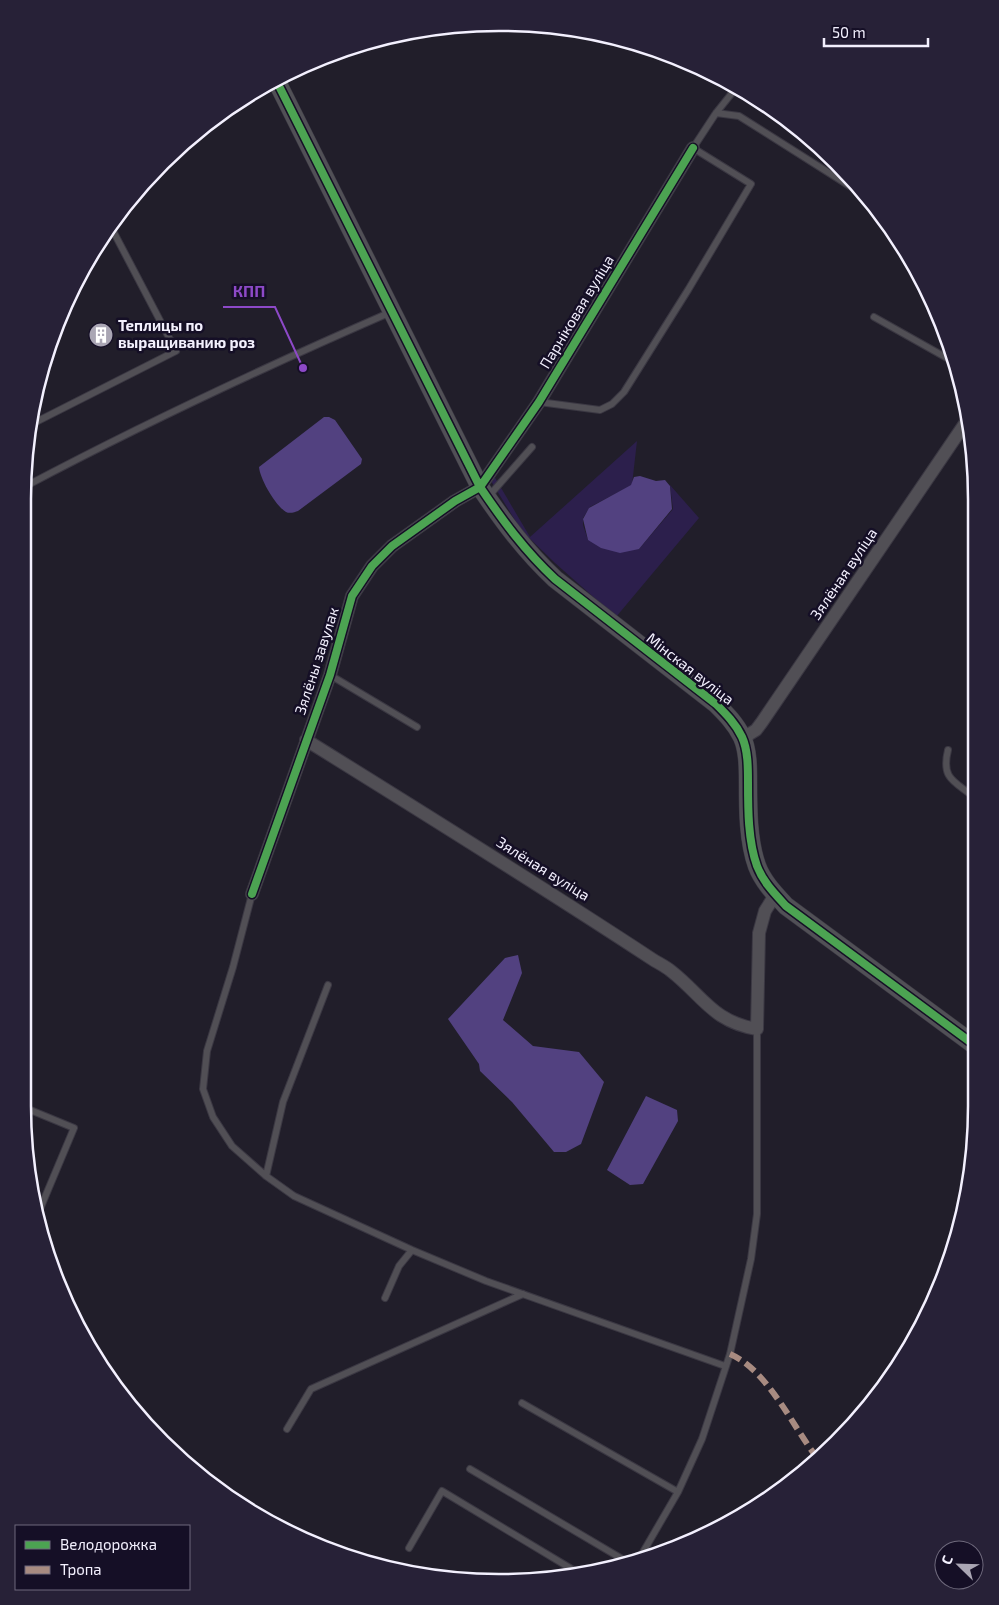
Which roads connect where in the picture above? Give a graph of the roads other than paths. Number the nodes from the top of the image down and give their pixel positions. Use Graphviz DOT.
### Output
graph roads {
  1 [pos="279,87"];
  2 [pos="732,93"];
  3 [pos="716,113"];
  4 [pos="693,148"];
  5 [pos="844,182"];
  6 [pos="114,233"];
  7 [pos="392,312"];
  8 [pos="874,317"];
  9 [pos="946,357"];
  10 [pos="539,402"];
  11 [pos="38,421"];
  12 [pos="962,428"];
  13 [pos="532,447"];
  14 [pos="32,483"];
  15 [pos="486,497"];
  16 [pos="330,675"];
  17 [pos="417,727"];
  18 [pos="743,738"];
  19 [pos="306,740"];
  20 [pos="948,750"];
  21 [pos="968,792"];
  22 [pos="252,894"];
  23 [pos="776,895"];
  24 [pos="328,985"];
  25 [pos="757,1028"];
  26 [pos="968,1040"];
  27 [pos="31,1110"];
  28 [pos="266,1176"];
  29 [pos="42,1205"];
  30 [pos="412,1250"];
  31 [pos="524,1294"];
  32 [pos="385,1298"];
  33 [pos="725,1366"];
  34 [pos="522,1402"];
  35 [pos="287,1430"];
  36 [pos="470,1469"];
  37 [pos="678,1492"];
  38 [pos="409,1548"];
  39 [pos="644,1551"];
  40 [pos="620,1558"];
  41 [pos="571,1568"];
  1 -- 7 [label="street, Мінская вуліца"];
  2 -- 3 [label="lane"];
  3 -- 4 [label="lane"];
  3 -- 5 [label="lane"];
  4 -- 10 [label="street, Парніковая вуліца"];
  4 -- 10 [label="lane"];
  6 -- 11 [label="lane"];
  7 -- 14 [label="lane"];
  7 -- 15 [label="street, Мінская вуліца"];
  8 -- 9 [label="lane"];
  10 -- 15 [label="street, Парніковая вуліца"];
  12 -- 18 [label="street, Зялёная вуліца"];
  13 -- 15 [label="lane"];
  15 -- 16 [label="street, Зялёны завулак"];
  15 -- 18 [label="street, Мінская вуліца"];
  16 -- 17 [label="lane"];
  16 -- 19 [label="street, Зялёны завулак"];
  18 -- 23 [label="street, Мінская вуліца"];
  19 -- 22 [label="street, Зялёны завулак"];
  19 -- 25 [label="street, Зялёная вуліца"];
  20 -- 21 [label="lane"];
  22 -- 28 [label="lane"];
  23 -- 25 [label="street"];
  23 -- 26 [label="street, Мінская вуліца"];
  24 -- 28 [label="lane"];
  25 -- 33 [label="lane"];
  27 -- 29 [label="lane"];
  28 -- 30 [label="lane"];
  30 -- 31 [label="lane"];
  30 -- 32 [label="lane"];
  31 -- 33 [label="lane"];
  31 -- 35 [label="lane"];
  33 -- 37 [label="lane"];
  34 -- 37 [label="lane"];
  36 -- 40 [label="lane"];
  37 -- 39 [label="lane"];
  38 -- 41 [label="lane"];
}
